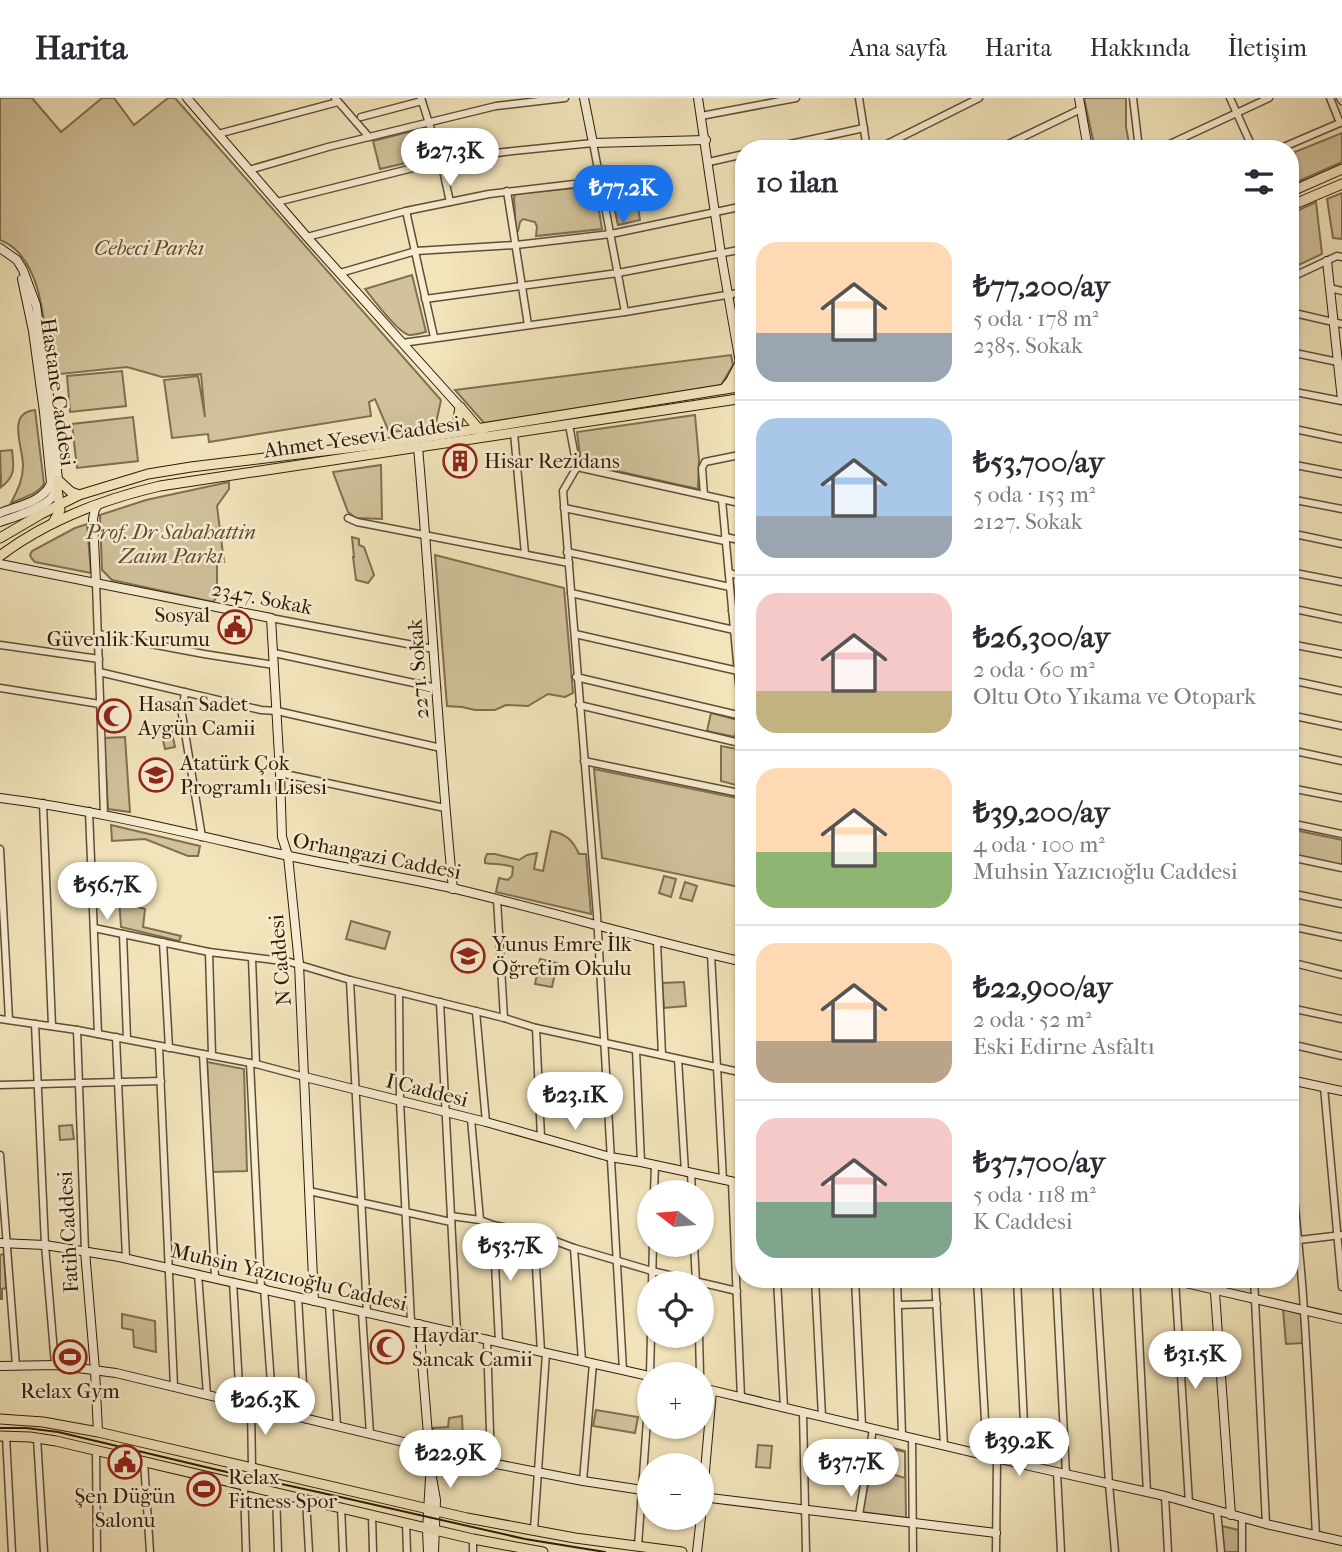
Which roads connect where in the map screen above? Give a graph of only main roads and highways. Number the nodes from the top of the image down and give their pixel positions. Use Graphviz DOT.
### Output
graph roads {
  1 [pos="1342,169"];
  2 [pos="1342,184"];
  3 [pos="1299,188"];
  4 [pos="1299,202"];
  5 [pos="735,372"];
  6 [pos="735,387"];
  7 [pos="724,389"];
  8 [pos="735,399"];
  9 [pos="482,433"];
  10 [pos="447,434"];
  11 [pos="79,495"];
  12 [pos="60,504"];
  13 [pos="52,524"];
  14 [pos="0,538"];
  15 [pos="0,556"];
  16 [pos="0,1419"];
  17 [pos="3,1436"];
  18 [pos="513,1549"];
  19 [pos="543,1552"];
  20 [pos="682,1552"];
  1 -- 3 [label="main road"];
  2 -- 4 [label="main road"];
  5 -- 7 [label="main road"];
  6 -- 7 [label="main road, Ahmet Yesevi Caddesi"];
  7 -- 9 [label="main road, Ahmet Yesevi Caddesi"];
  8 -- 9 [label="main road, Ahmet Yesevi Caddesi"];
  9 -- 10 [label="main road, Ahmet Yesevi Caddesi"];
  9 -- 10 [label="main road"];
  9 -- 13 [label="main road, Ahmet Yesevi Caddesi"];
  10 -- 11 [label="main road, Ahmet Yesevi Caddesi"];
  11 -- 12 [label="main road, Ahmet Yesevi Caddesi"];
  11 -- 12 [label="main road"];
  12 -- 13 [label="main road"];
  12 -- 14 [label="main road, Ahmet Yesevi Caddesi"];
  13 -- 15 [label="main road, Ahmet Yesevi Caddesi"];
  16 -- 20 [label="main road"];
  17 -- 18 [label="main road"];
  18 -- 19 [label="main road"];
}
